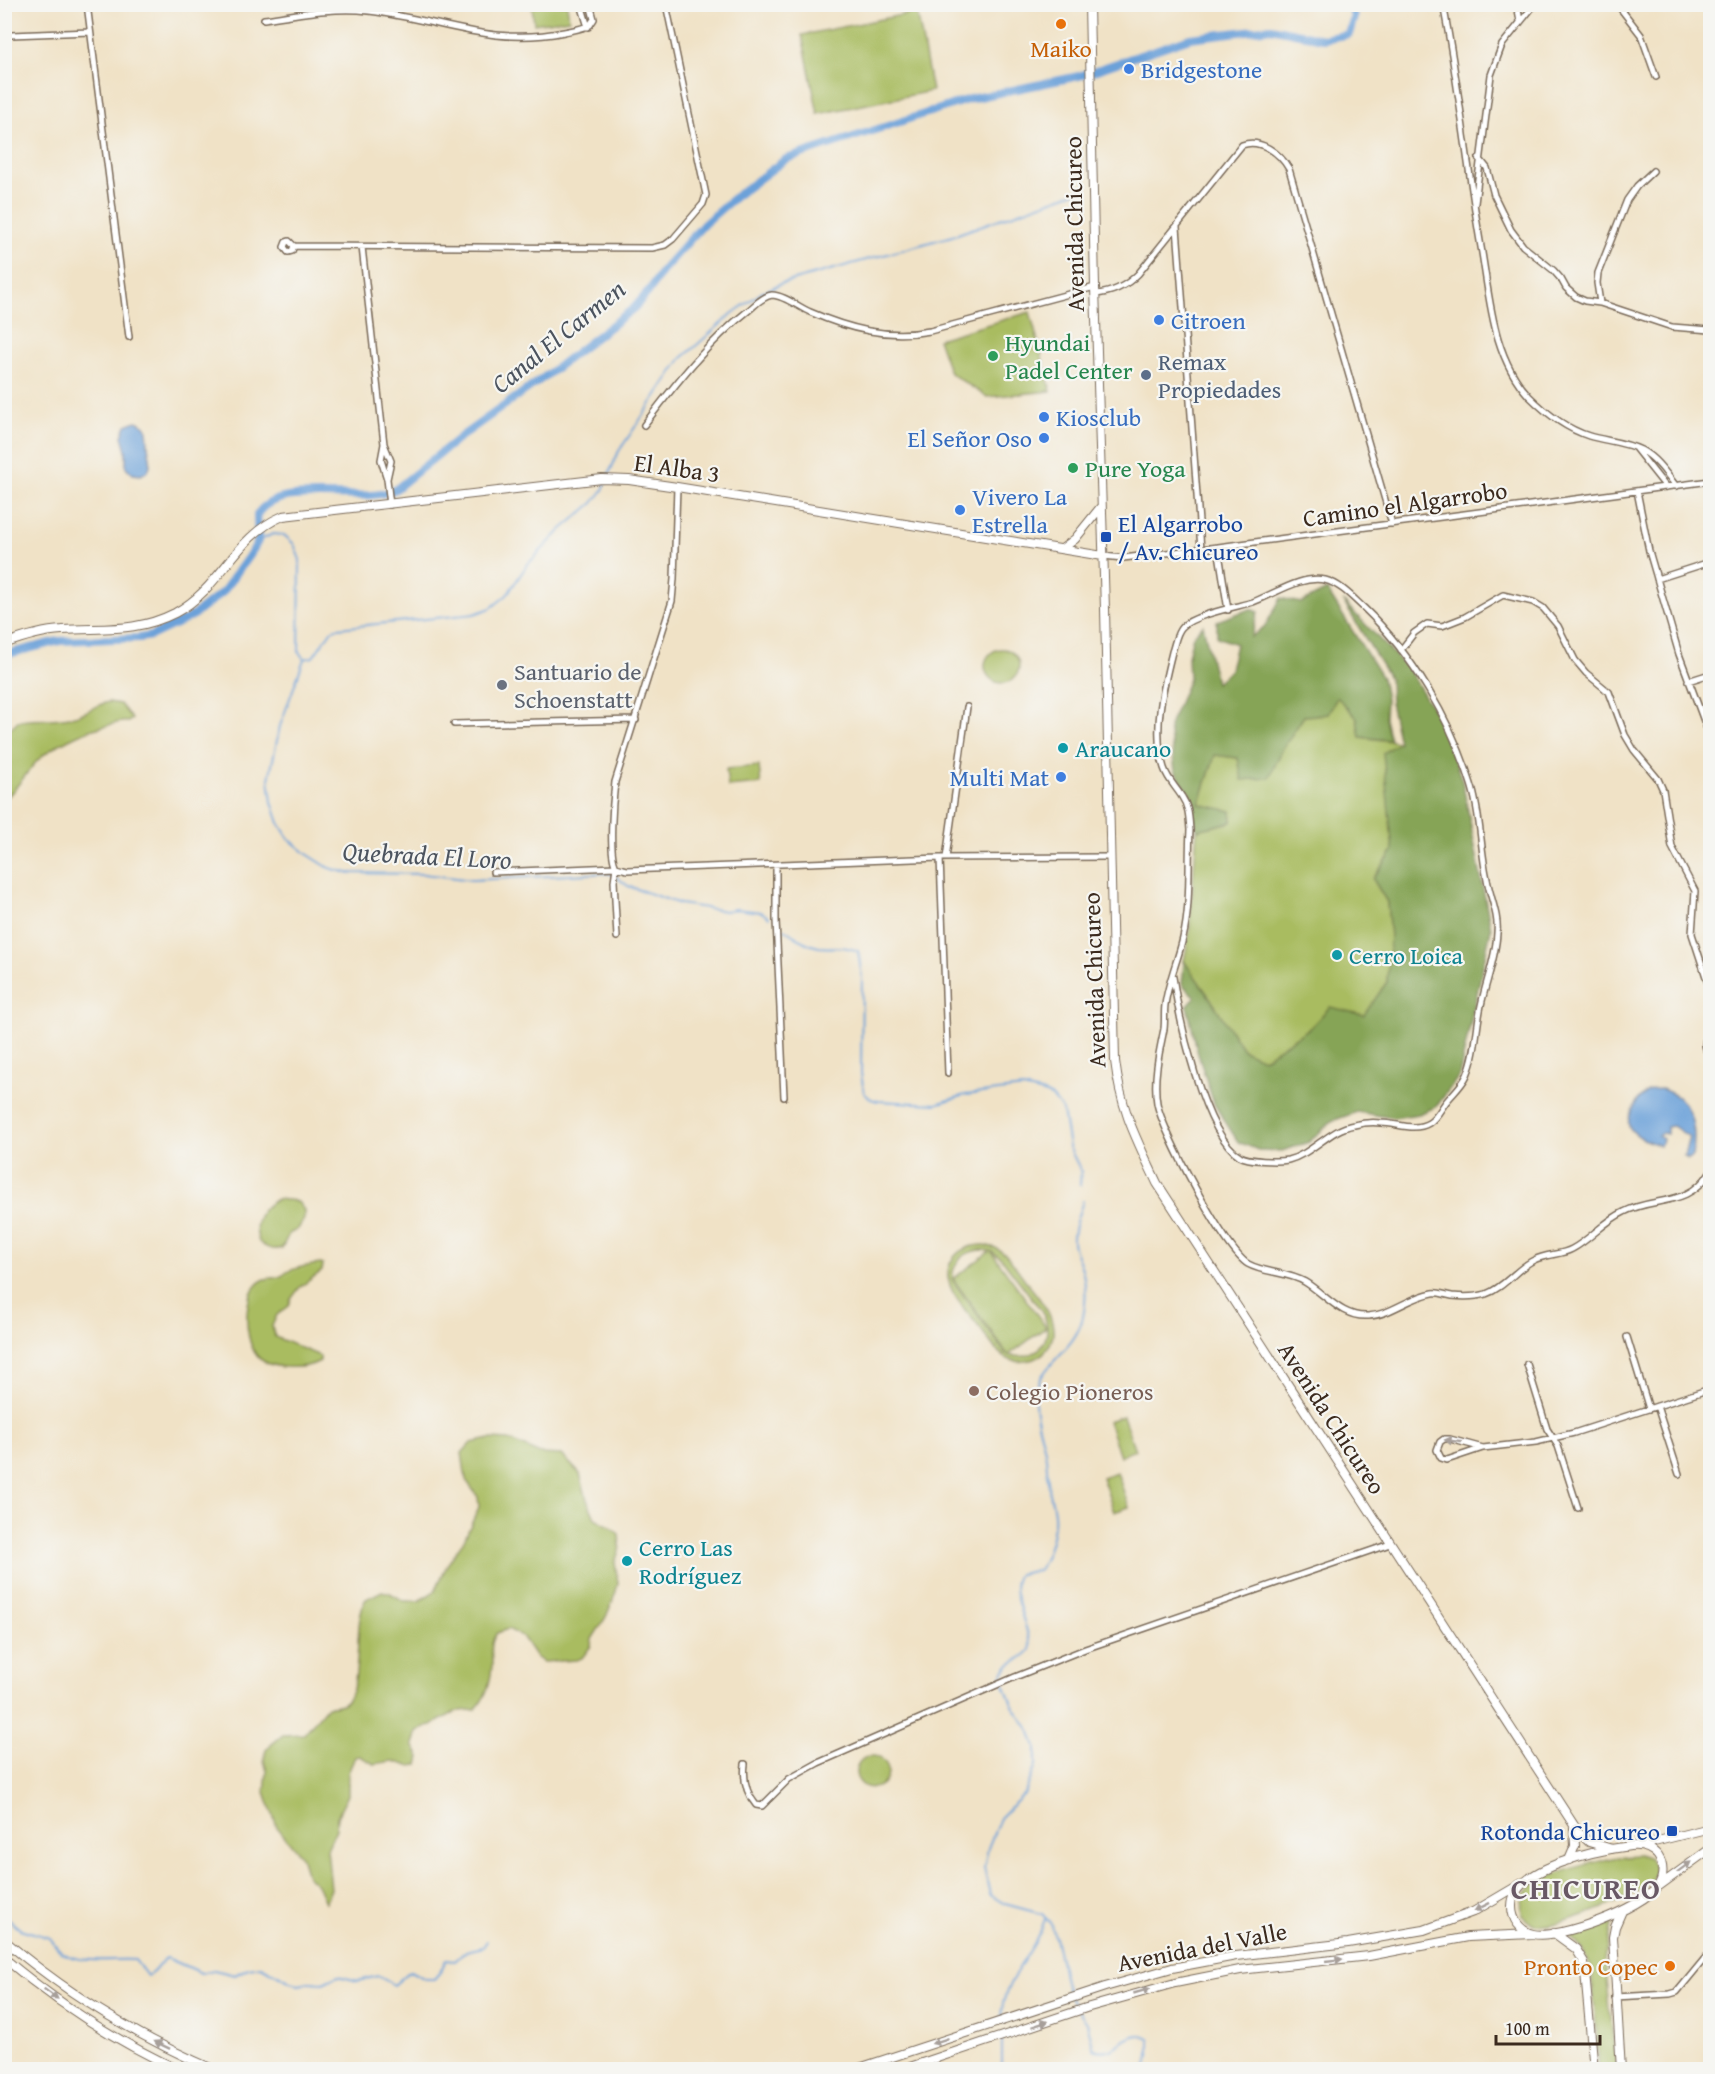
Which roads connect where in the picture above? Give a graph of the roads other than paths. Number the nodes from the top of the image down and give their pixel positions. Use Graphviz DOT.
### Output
graph roads {
  1 [pos="87,4"];
  2 [pos="581,4"];
  3 [pos="590,4"];
  4 [pos="666,4"];
  5 [pos="1089,4"];
  6 [pos="1443,4"];
  7 [pos="1517,4"];
  8 [pos="1535,4"];
  9 [pos="1617,4"];
  10 [pos="264,19"];
  11 [pos="1520,21"];
  12 [pos="588,27"];
  13 [pos="90,32"];
  14 [pos="11,35"];
  15 [pos="1656,77"];
  16 [pos="1479,158"];
  17 [pos="1653,171"];
  18 [pos="1474,210"];
  19 [pos="1177,228"];
  20 [pos="294,246"];
  21 [pos="362,247"];
  22 [pos="1095,290"];
  23 [pos="1600,303"];
  24 [pos="1710,330"];
  25 [pos="129,337"];
  26 [pos="644,425"];
  27 [pos="1634,447"];
  28 [pos="1710,481"];
  29 [pos="1676,486"];
  30 [pos="677,487"];
  31 [pos="1666,487"];
  32 [pos="1637,491"];
  33 [pos="390,505"];
  34 [pos="1101,506"];
  35 [pos="1392,524"];
  36 [pos="1075,539"];
  37 [pos="1218,547"];
  38 [pos="1062,549"];
  39 [pos="1202,549"];
  40 [pos="1078,552"];
  41 [pos="1103,556"];
  42 [pos="1710,562"];
  43 [pos="1657,579"];
  44 [pos="1228,610"];
  45 [pos="4,621"];
  46 [pos="8,642"];
  47 [pos="1401,650"];
  48 [pos="1710,674"];
  49 [pos="1688,681"];
  50 [pos="967,707"];
  51 [pos="636,720"];
  52 [pos="454,724"];
  53 [pos="1710,737"];
  54 [pos="1110,857"];
  55 [pos="943,858"];
  56 [pos="776,865"];
  57 [pos="616,867"];
  58 [pos="493,872"];
  59 [pos="617,937"];
  60 [pos="1173,977"];
  61 [pos="1710,1064"];
  62 [pos="948,1073"];
  63 [pos="783,1097"];
  64 [pos="1710,1172"];
  65 [pos="1627,1337"];
  66 [pos="1527,1364"];
  67 [pos="1710,1389"];
  68 [pos="1657,1406"];
  69 [pos="1649,1409"];
  70 [pos="1553,1438"];
  71 [pos="1483,1448"];
  72 [pos="1678,1474"];
  73 [pos="1578,1508"];
  74 [pos="1390,1544"];
  75 [pos="745,1764"];
  76 [pos="1572,1824"];
  77 [pos="1710,1828"];
  78 [pos="1639,1846"];
  79 [pos="1612,1849"];
  80 [pos="1710,1849"];
  81 [pos="1569,1860"];
  82 [pos="1524,1882"];
  83 [pos="1658,1886"];
  84 [pos="1623,1910"];
  85 [pos="1532,1934"];
  86 [pos="1554,1934"];
  87 [pos="4,1940"];
  88 [pos="1710,1952"];
  89 [pos="4,1958"];
  90 [pos="1615,1997"];
  91 [pos="179,2070"];
  92 [pos="215,2070"];
  93 [pos="853,2070"];
  94 [pos="901,2070"];
  95 [pos="1594,2070"];
  96 [pos="1621,2070"];
  1 -- 13 [label="street"];
  2 -- 12 [label="street"];
  3 -- 12 [label="street"];
  4 -- 21 [label="street"];
  5 -- 22 [label="main road, Avenida Chicureo"];
  6 -- 18 [label="street"];
  7 -- 11 [label="street"];
  8 -- 11 [label="street"];
  9 -- 15 [label="street"];
  10 -- 12 [label="street"];
  11 -- 16 [label="street"];
  13 -- 14 [label="street"];
  13 -- 25 [label="street"];
  16 -- 18 [label="street"];
  16 -- 23 [label="street"];
  17 -- 23 [label="street"];
  18 -- 27 [label="street"];
  19 -- 22 [label="street"];
  19 -- 35 [label="street"];
  19 -- 39 [label="street"];
  20 -- 21 [label="street"];
  21 -- 33 [label="street"];
  22 -- 26 [label="street"];
  22 -- 34 [label="main road, Avenida Chicureo"];
  23 -- 24 [label="street"];
  27 -- 29 [label="street"];
  27 -- 31 [label="street"];
  28 -- 29 [label="street, Camino el Algarrobo"];
  29 -- 31 [label="street, Camino el Algarrobo"];
  30 -- 33 [label="main road, El Alba 3"];
  30 -- 38 [label="main road, El Alba 3"];
  30 -- 51 [label="street"];
  31 -- 32 [label="street, Camino el Algarrobo"];
  32 -- 35 [label="street, Camino el Algarrobo"];
  32 -- 43 [label="street"];
  33 -- 46 [label="main road, El Alba 3"];
  34 -- 36 [label="main road"];
  34 -- 41 [label="main road, Avenida Chicureo"];
  35 -- 37 [label="street, Camino el Algarrobo"];
  36 -- 38 [label="main road"];
  36 -- 40 [label="main road"];
  37 -- 39 [label="street, Camino el Algarrobo"];
  37 -- 44 [label="street"];
  38 -- 40 [label="main road, El Alba 3"];
  39 -- 41 [label="street, Camino el Algarrobo"];
  40 -- 41 [label="main road, El Alba 3"];
  41 -- 54 [label="main road, Avenida Chicureo"];
  42 -- 43 [label="street"];
  43 -- 49 [label="street"];
  44 -- 47 [label="street"];
  44 -- 60 [label="street"];
  45 -- 46 [label="street"];
  47 -- 60 [label="street"];
  47 -- 61 [label="street"];
  48 -- 49 [label="street"];
  49 -- 53 [label="street"];
  50 -- 55 [label="street"];
  51 -- 52 [label="street"];
  51 -- 57 [label="street"];
  54 -- 55 [label="street"];
  54 -- 74 [label="main road, Avenida Chicureo"];
  55 -- 56 [label="street"];
  55 -- 62 [label="street"];
  56 -- 57 [label="street"];
  56 -- 63 [label="street"];
  57 -- 58 [label="street"];
  57 -- 59 [label="street"];
  60 -- 64 [label="street"];
  65 -- 69 [label="street"];
  66 -- 70 [label="street"];
  67 -- 68 [label="street"];
  68 -- 69 [label="street"];
  68 -- 72 [label="street"];
  69 -- 70 [label="street"];
  70 -- 71 [label="street"];
  70 -- 73 [label="street"];
  71 -- 71 [label="street, one-way"];
  74 -- 75 [label="street"];
  74 -- 76 [label="main road, Avenida Chicureo"];
  76 -- 79 [label="main road, Avenida Chicureo"];
  76 -- 81 [label="main road"];
  77 -- 78 [label="main road"];
  78 -- 79 [label="main road, Avenida del Valle"];
  78 -- 83 [label="main road"];
  79 -- 81 [label="main road, Avenida del Valle"];
  83 -- 80 [label="main road, one-way"];
  81 -- 82 [label="main road, Avenida del Valle"];
  82 -- 85 [label="main road"];
  82 -- 93 [label="main road, Avenida del Valle, one-way"];
  83 -- 84 [label="main road, Avenida del Valle"];
  84 -- 86 [label="main road, Avenida del Valle"];
  84 -- 90 [label="main road"];
  85 -- 86 [label="main road, Avenida del Valle"];
  94 -- 85 [label="main road, Avenida del Valle, one-way"];
  86 -- 95 [label="main road"];
  92 -- 87 [label="main road, one-way"];
  88 -- 90 [label="street"];
  89 -- 91 [label="main road, one-way"];
  90 -- 96 [label="main road"];
}
